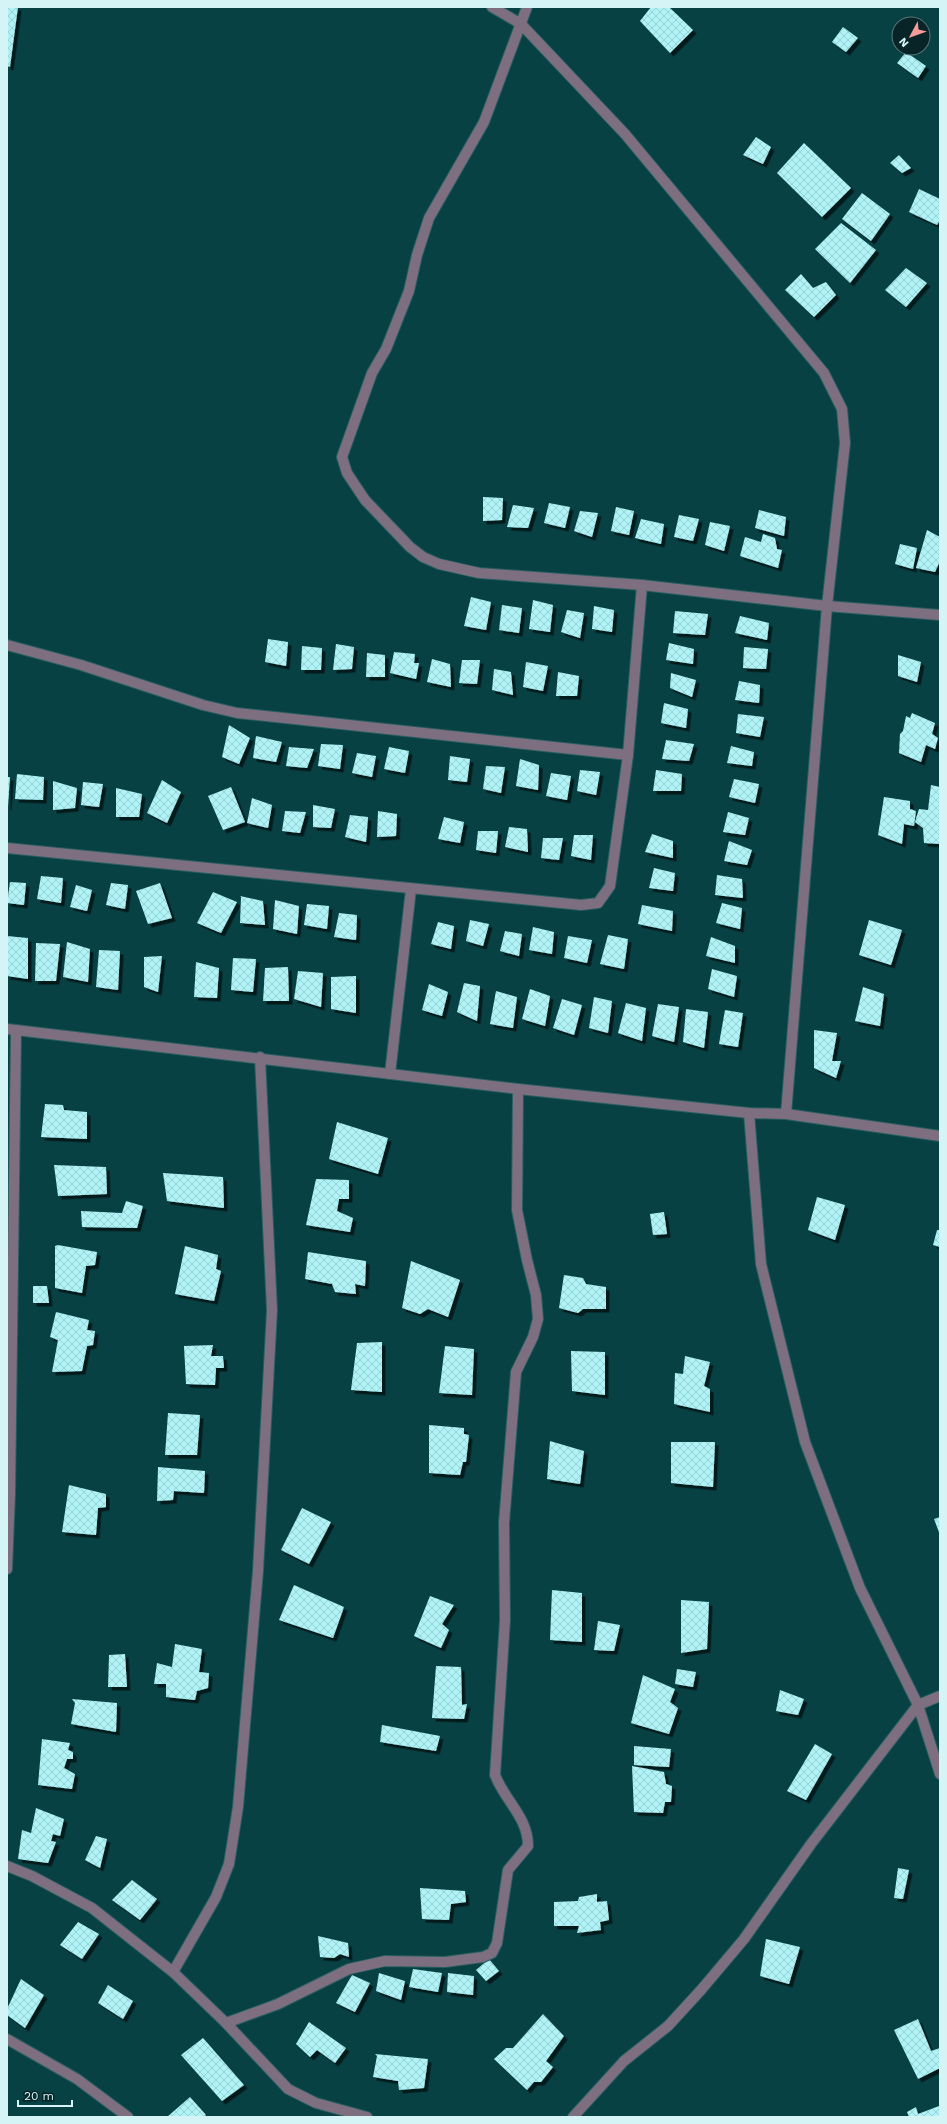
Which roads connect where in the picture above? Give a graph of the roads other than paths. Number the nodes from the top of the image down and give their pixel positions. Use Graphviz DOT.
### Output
graph roads {
  1 [pos="492,7"];
  2 [pos="527,7"];
  3 [pos="521,24"];
  4 [pos="642,585"];
  5 [pos="827,606"];
  6 [pos="940,615"];
  7 [pos="7,645"];
  8 [pos="628,755"];
  9 [pos="7,848"];
  10 [pos="411,889"];
  11 [pos="11,1029"];
  12 [pos="260,1057"];
  13 [pos="390,1074"];
  14 [pos="518,1089"];
  15 [pos="750,1113"];
  16 [pos="786,1114"];
  17 [pos="940,1136"];
  18 [pos="7,1570"];
  19 [pos="940,1696"];
  20 [pos="918,1705"];
  21 [pos="940,1774"];
  22 [pos="7,1866"];
  23 [pos="172,1972"];
  24 [pos="226,2023"];
  25 [pos="7,2039"];
  26 [pos="128,2117"];
  27 [pos="367,2117"];
  28 [pos="572,2117"];
  1 -- 3 [label="street"];
  2 -- 3 [label="street"];
  3 -- 4 [label="street"];
  3 -- 5 [label="street"];
  4 -- 5 [label="street"];
  4 -- 8 [label="street"];
  5 -- 6 [label="street"];
  5 -- 16 [label="street"];
  7 -- 8 [label="street"];
  8 -- 10 [label="street"];
  9 -- 10 [label="street"];
  10 -- 13 [label="street"];
  11 -- 12 [label="street"];
  11 -- 18 [label="street"];
  12 -- 13 [label="street"];
  12 -- 23 [label="street"];
  13 -- 14 [label="street"];
  14 -- 15 [label="street"];
  14 -- 24 [label="street"];
  15 -- 16 [label="street"];
  15 -- 20 [label="street"];
  16 -- 17 [label="street"];
  19 -- 20 [label="street"];
  20 -- 21 [label="street"];
  20 -- 28 [label="street"];
  22 -- 23 [label="street"];
  23 -- 24 [label="street"];
  24 -- 27 [label="street"];
  25 -- 26 [label="street"];
}
